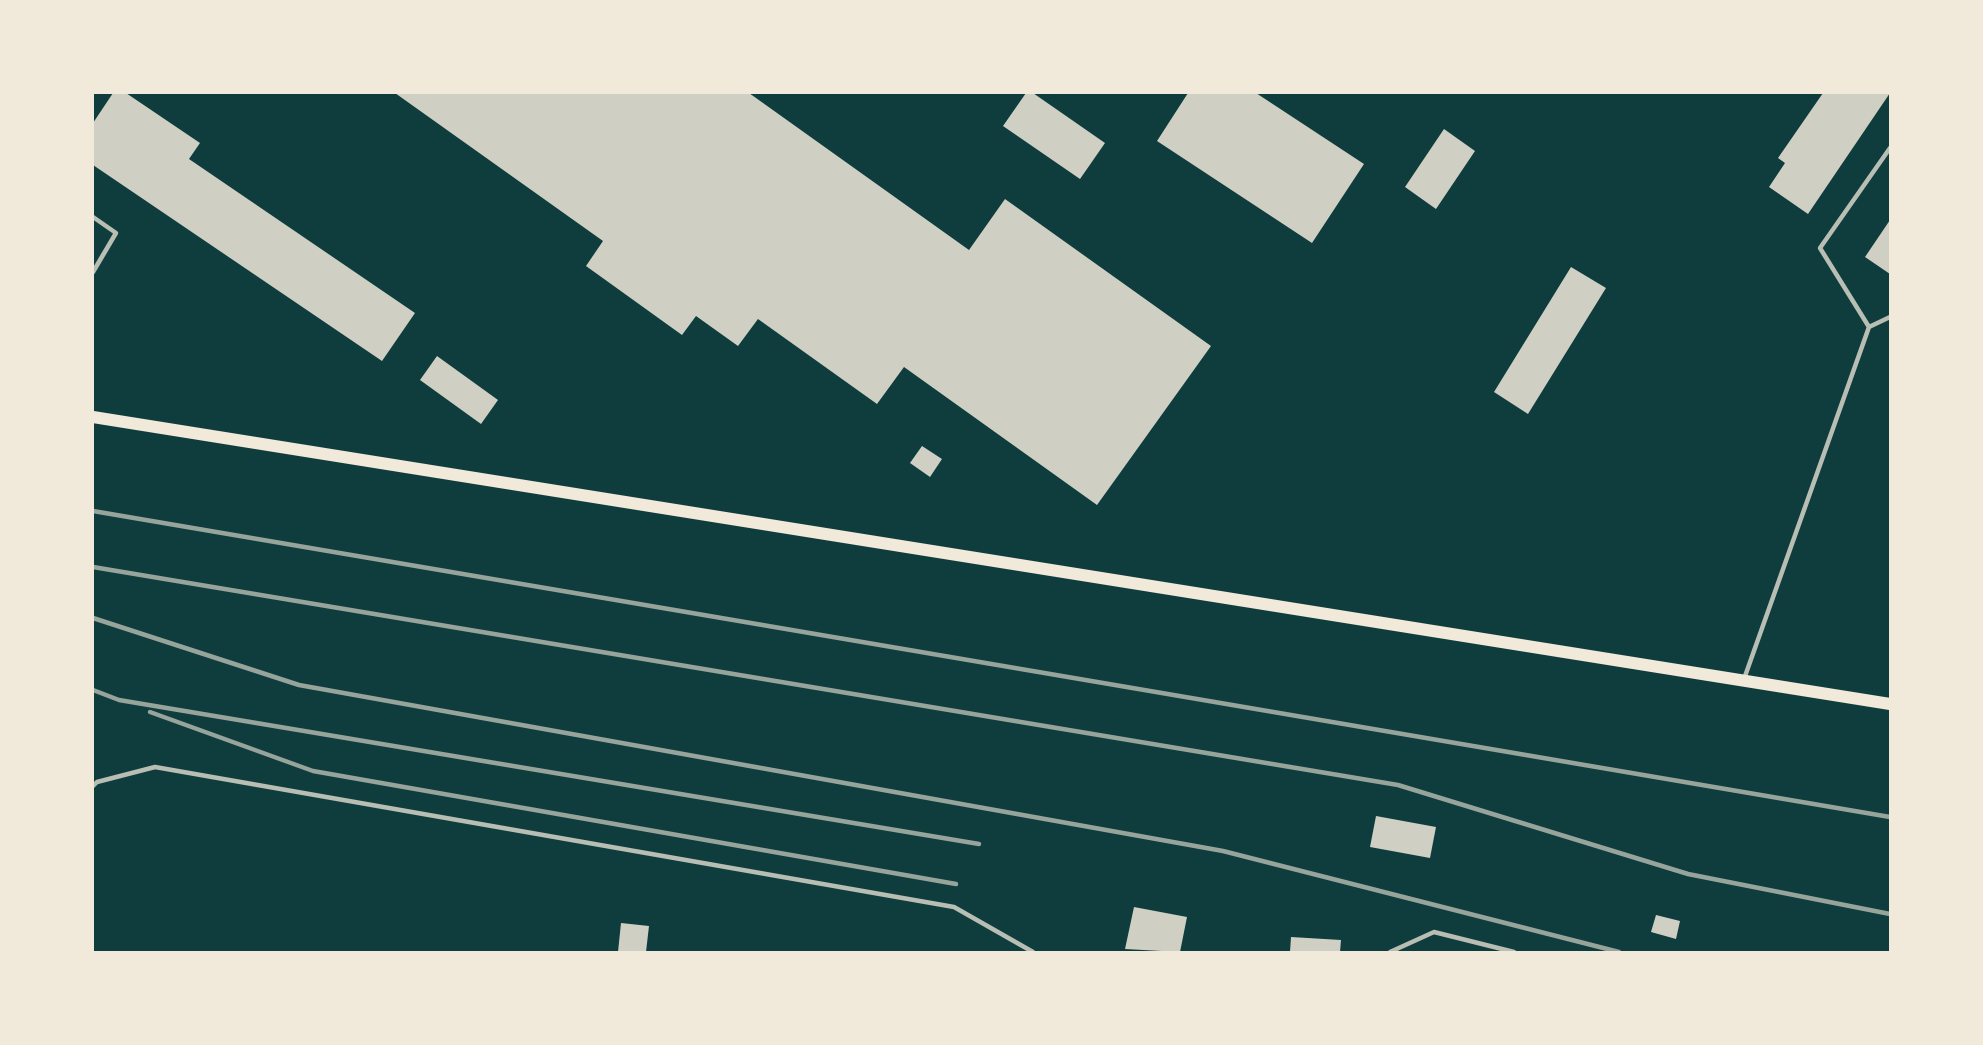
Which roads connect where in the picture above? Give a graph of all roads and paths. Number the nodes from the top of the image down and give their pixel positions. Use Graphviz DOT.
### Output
graph roads {
  1 [pos="1890,148"];
  2 [pos="93,217"];
  3 [pos="93,272"];
  4 [pos="1890,317"];
  5 [pos="1869,327"];
  6 [pos="93,417"];
  7 [pos="1744,679"];
  8 [pos="1890,704"];
  9 [pos="93,786"];
  10 [pos="1033,952"];
  11 [pos="1390,952"];
  12 [pos="1514,952"];
  1 -- 5 [label="lane"];
  2 -- 3 [label="lane"];
  4 -- 5 [label="lane"];
  5 -- 7 [label="lane"];
  6 -- 7 [label="main road"];
  7 -- 8 [label="main road"];
  9 -- 10 [label="lane"];
  11 -- 12 [label="lane"];
}
